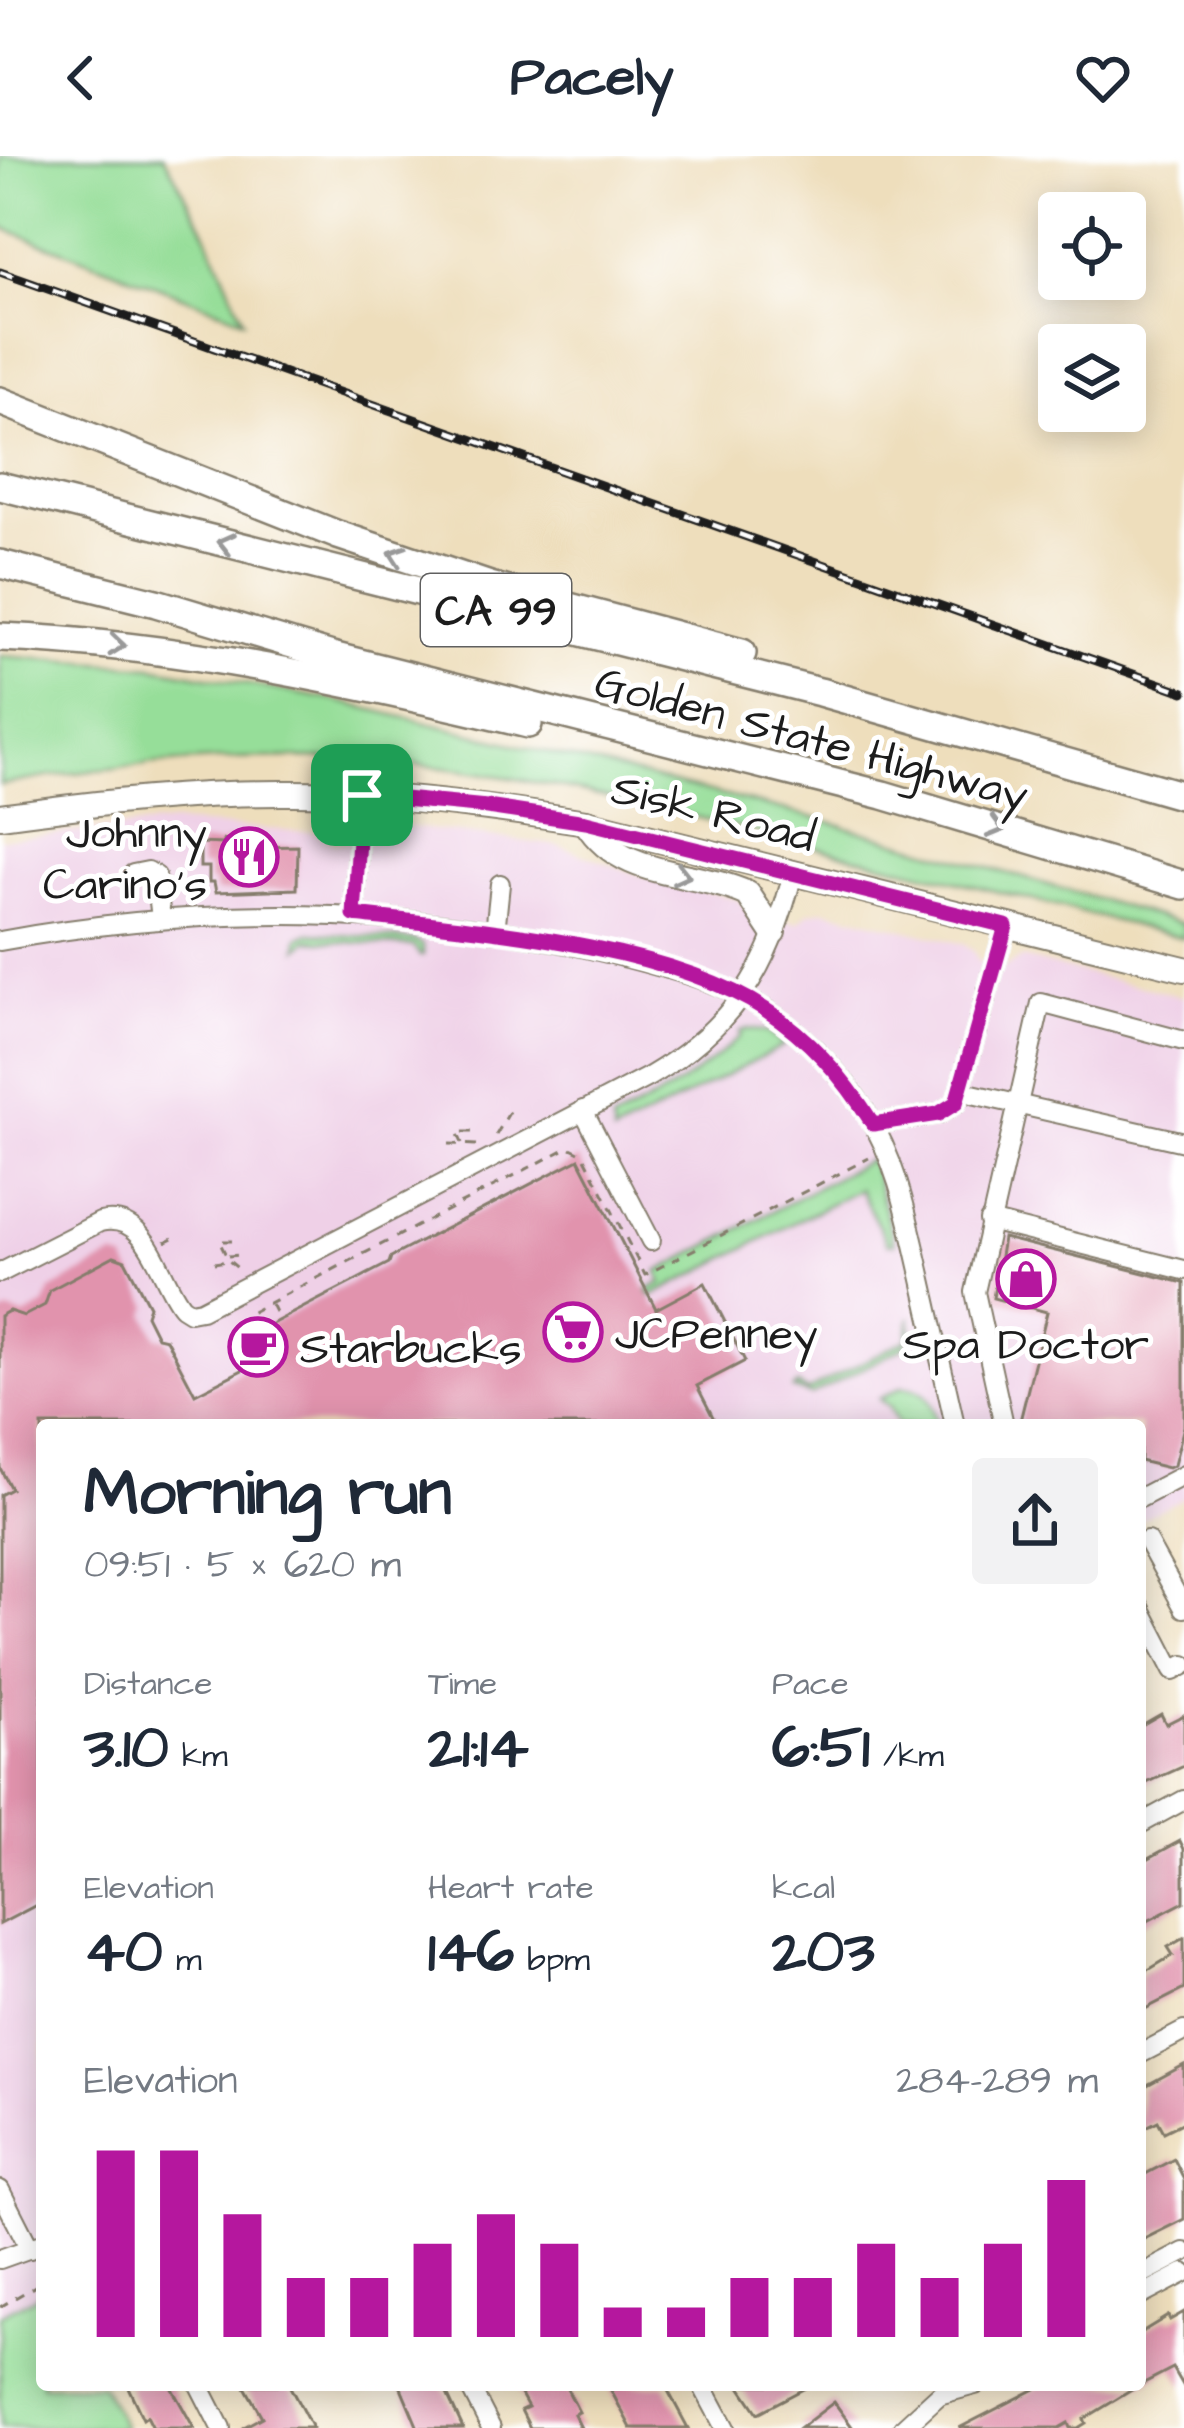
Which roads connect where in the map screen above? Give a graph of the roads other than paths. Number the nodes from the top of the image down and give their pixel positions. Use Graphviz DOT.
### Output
graph roads {
  1 [pos="0,401"];
  2 [pos="0,486"];
  3 [pos="0,564"];
  4 [pos="0,637"];
  5 [pos="990,738"];
  6 [pos="362,795"];
  7 [pos="883,795"];
  8 [pos="1184,796"];
  9 [pos="0,816"];
  10 [pos="586,822"];
  11 [pos="793,873"];
  12 [pos="133,874"];
  13 [pos="500,884"];
  14 [pos="1184,885"];
  15 [pos="354,915"];
  16 [pos="161,920"];
  17 [pos="1006,926"];
  18 [pos="495,932"];
  19 [pos="773,932"];
  20 [pos="0,941"];
  21 [pos="1184,969"];
  22 [pos="743,998"];
  23 [pos="1184,1040"];
  24 [pos="959,1091"];
  25 [pos="1016,1104"];
  26 [pos="583,1110"];
  27 [pos="873,1124"];
  28 [pos="1184,1142"];
  29 [pos="988,1221"];
  30 [pos="651,1241"];
  31 [pos="1184,1270"];
  32 [pos="0,1274"];
  33 [pos="954,1419"];
  34 [pos="1003,1419"];
  35 [pos="1184,1475"];
  36 [pos="1146,1495"];
  37 [pos="1147,1540"];
  38 [pos="1184,1608"];
  39 [pos="1146,1618"];
  40 [pos="1184,1665"];
  41 [pos="1184,1801"];
  42 [pos="1146,1821"];
  43 [pos="1184,2031"];
  44 [pos="1146,2051"];
  45 [pos="0,2190"];
  46 [pos="36,2246"];
  47 [pos="1184,2252"];
  48 [pos="0,2259"];
  49 [pos="1146,2272"];
  50 [pos="1184,2273"];
  51 [pos="1146,2293"];
  52 [pos="202,2391"];
  53 [pos="472,2391"];
  54 [pos="705,2391"];
  55 [pos="940,2391"];
  56 [pos="221,2428"];
  57 [pos="491,2428"];
  58 [pos="725,2428"];
  59 [pos="903,2428"];
  5 -- 1 [label="highway, one-way"];
  5 -- 2 [label="highway, Golden State Highway / CA 99, one-way"];
  3 -- 7 [label="highway, Golden State Highway / CA 99"];
  4 -- 7 [label="highway, one-way"];
  5 -- 8 [label="highway, Golden State Highway / CA 99"];
  6 -- 9 [label="main road, Sisk Road"];
  6 -- 10 [label="main road, Sisk Road"];
  6 -- 15 [label="street"];
  7 -- 14 [label="highway, Golden State Highway / CA 99, one-way"];
  10 -- 11 [label="main road, Sisk Road"];
  10 -- 19 [label="main road, one-way"];
  11 -- 17 [label="main road, Sisk Road"];
  11 -- 19 [label="street"];
  12 -- 16 [label="street"];
  13 -- 18 [label="street"];
  15 -- 16 [label="street"];
  15 -- 18 [label="street"];
  16 -- 20 [label="street"];
  17 -- 21 [label="main road, Sisk Road"];
  17 -- 24 [label="street"];
  18 -- 22 [label="street"];
  19 -- 22 [label="street"];
  22 -- 26 [label="street"];
  22 -- 27 [label="street"];
  23 -- 25 [label="street"];
  24 -- 25 [label="street"];
  24 -- 27 [label="street"];
  25 -- 28 [label="street"];
  25 -- 29 [label="street"];
  26 -- 30 [label="street"];
  26 -- 32 [label="street"];
  27 -- 33 [label="street"];
  29 -- 31 [label="street"];
  29 -- 34 [label="street"];
  35 -- 36 [label="street"];
  37 -- 38 [label="street"];
  39 -- 40 [label="street"];
  41 -- 42 [label="street"];
  43 -- 44 [label="street"];
  45 -- 46 [label="street"];
  46 -- 48 [label="street"];
  47 -- 49 [label="street"];
  50 -- 51 [label="street"];
  52 -- 56 [label="street"];
  53 -- 57 [label="street"];
  54 -- 58 [label="street"];
  55 -- 59 [label="street"];
}
